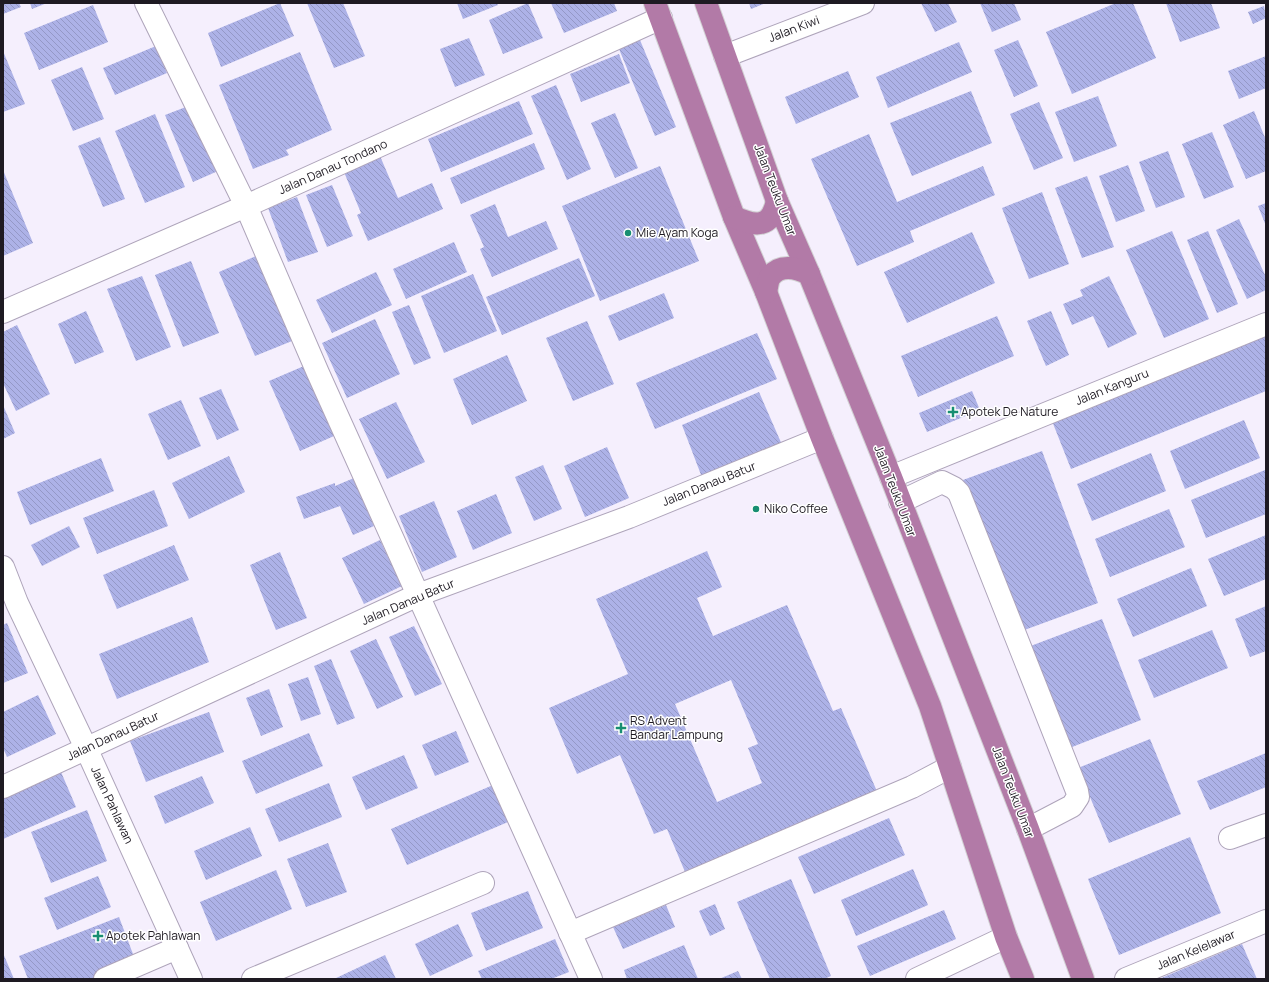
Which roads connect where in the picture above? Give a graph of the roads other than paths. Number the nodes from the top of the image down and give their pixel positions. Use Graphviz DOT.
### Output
graph roads {
  1 [pos="146,3"];
  2 [pos="706,3"];
  3 [pos="863,3"];
  4 [pos="658,11"];
  5 [pos="725,56"];
  6 [pos="777,201"];
  7 [pos="246,206"];
  8 [pos="734,217"];
  9 [pos="809,274"];
  10 [pos="766,292"];
  11 [pos="3,312"];
  12 [pos="1266,324"];
  13 [pos="822,438"];
  14 [pos="891,477"];
  15 [pos="900,502"];
  16 [pos="3,567"];
  17 [pos="418,595"];
  18 [pos="86,748"];
  19 [pos="950,767"];
  20 [pos="3,787"];
  21 [pos="1266,825"];
  22 [pos="1028,829"];
  23 [pos="1230,838"];
  24 [pos="483,883"];
  25 [pos="1266,921"];
  26 [pos="570,933"];
  27 [pos="1006,937"];
  28 [pos="177,948"];
  29 [pos="105,979"];
  30 [pos="191,979"];
  31 [pos="253,979"];
  32 [pos="591,979"];
  33 [pos="917,979"];
  34 [pos="1023,979"];
  35 [pos="1083,979"];
  36 [pos="1126,979"];
  1 -- 7 [label="street"];
  2 -- 5 [label="highway, Jalan Teuku Umar"];
  3 -- 5 [label="street, Jalan Kiwi"];
  4 -- 7 [label="street, Jalan Danau Tondano"];
  4 -- 8 [label="highway"];
  5 -- 6 [label="highway, Jalan Teuku Umar"];
  6 -- 8 [label="highway"];
  6 -- 9 [label="highway, Jalan Teuku Umar"];
  7 -- 11 [label="street, Jalan Danau Tondano"];
  7 -- 17 [label="street"];
  8 -- 10 [label="highway"];
  9 -- 10 [label="highway"];
  9 -- 14 [label="highway, Jalan Teuku Umar"];
  10 -- 13 [label="highway"];
  12 -- 14 [label="street, Jalan Kanguru"];
  13 -- 17 [label="street, Jalan Danau Batur"];
  13 -- 19 [label="highway"];
  14 -- 15 [label="highway, Jalan Teuku Umar"];
  15 -- 22 [label="highway, Jalan Teuku Umar"];
  15 -- 22 [label="street"];
  16 -- 18 [label="street, Jalan Pahlawan"];
  17 -- 18 [label="street, Jalan Danau Batur"];
  17 -- 26 [label="street"];
  18 -- 20 [label="street, Jalan Danau Batur"];
  18 -- 28 [label="street, Jalan Pahlawan"];
  19 -- 26 [label="street"];
  19 -- 27 [label="highway"];
  21 -- 23 [label="street"];
  22 -- 35 [label="highway, Jalan Teuku Umar"];
  24 -- 31 [label="street"];
  25 -- 36 [label="street, Jalan Kelelawar"];
  26 -- 32 [label="street"];
  27 -- 33 [label="street"];
  27 -- 34 [label="highway"];
  28 -- 29 [label="street"];
  28 -- 30 [label="street, Jalan Pahlawan"];
}
